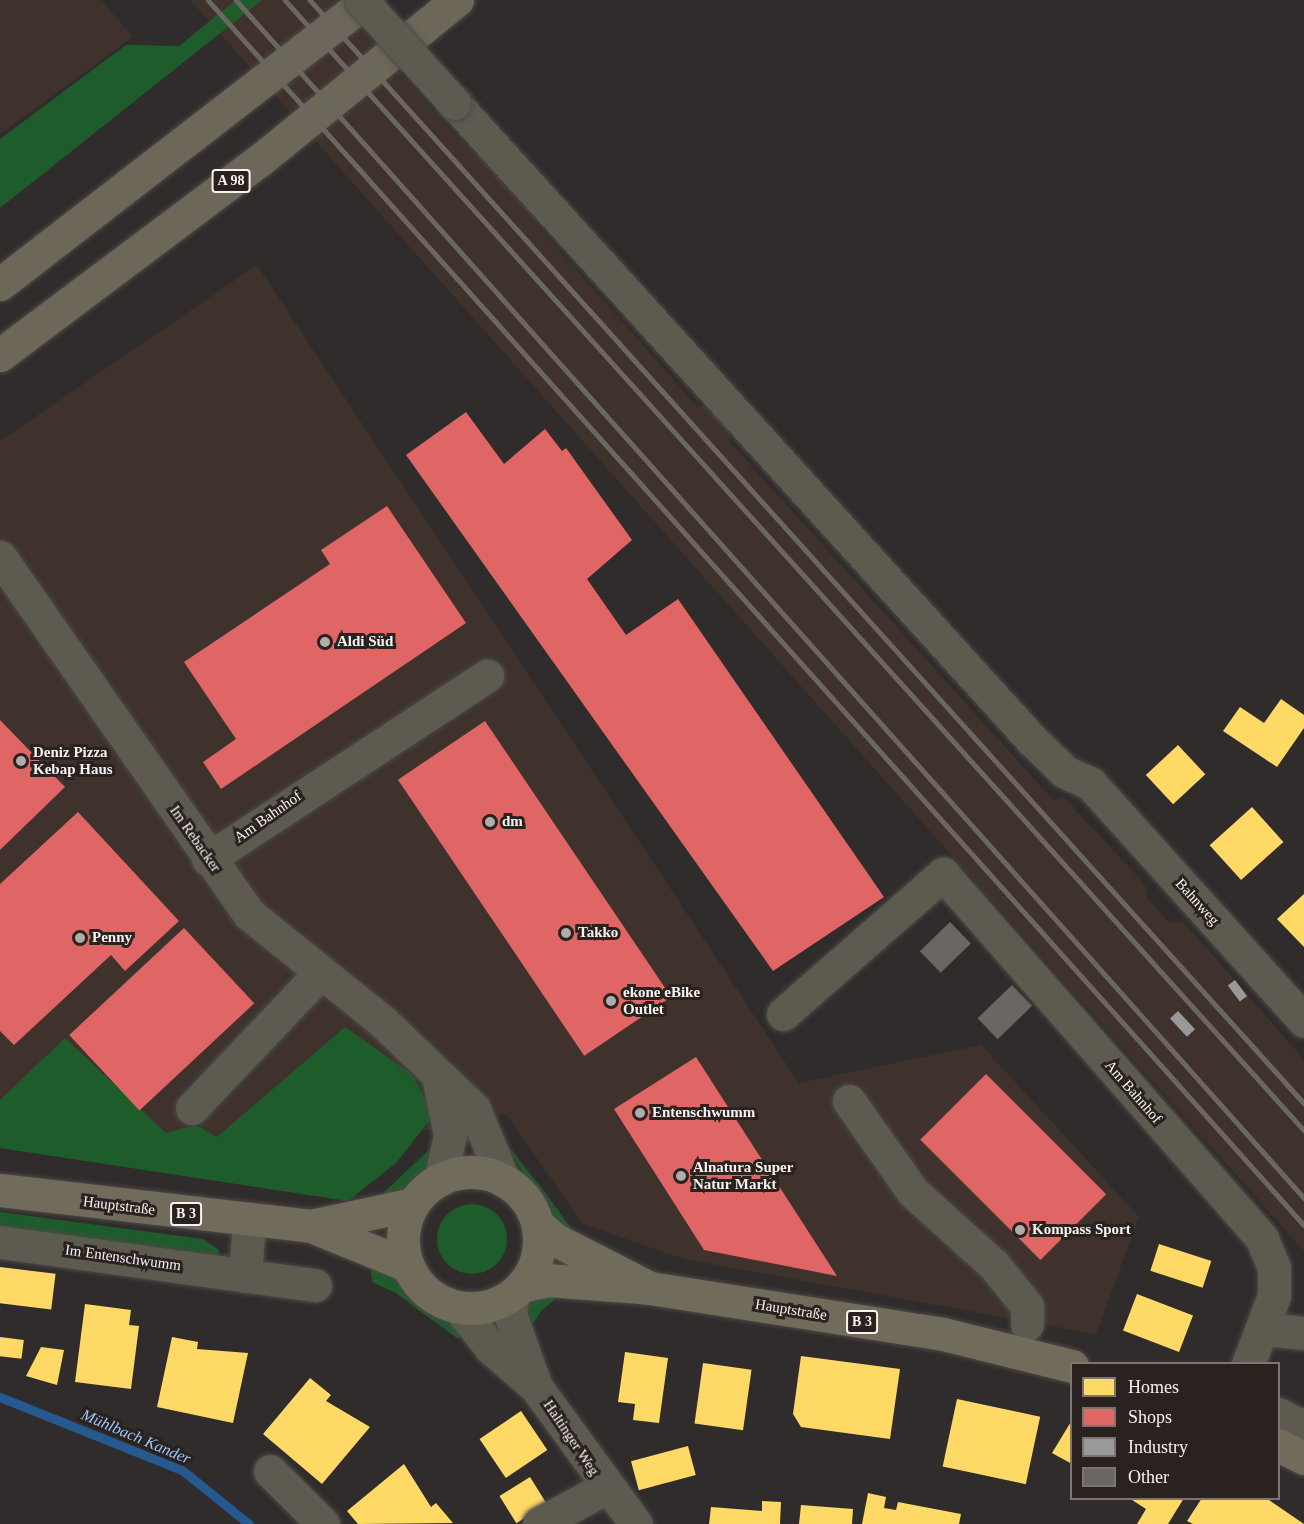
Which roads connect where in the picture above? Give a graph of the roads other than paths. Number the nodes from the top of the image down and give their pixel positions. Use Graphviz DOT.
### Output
graph roads {
  1 [pos="361,0"];
  2 [pos="368,0"];
  3 [pos="457,0"];
  4 [pos="0,284"];
  5 [pos="0,355"];
  6 [pos="0,557"];
  7 [pos="487,676"];
  8 [pos="208,859"];
  9 [pos="321,972"];
  10 [pos="783,1014"];
  11 [pos="1304,1021"];
  12 [pos="438,1076"];
  13 [pos="849,1101"];
  14 [pos="192,1108"];
  15 [pos="440,1180"];
  16 [pos="504,1181"];
  17 [pos="0,1190"];
  18 [pos="413,1204"];
  19 [pos="249,1221"];
  20 [pos="537,1224"];
  21 [pos="311,1226"];
  22 [pos="0,1242"];
  23 [pos="407,1266"];
  24 [pos="245,1276"];
  25 [pos="315,1285"];
  26 [pos="650,1288"];
  27 [pos="517,1290"];
  28 [pos="459,1308"];
  29 [pos="1027,1324"];
  30 [pos="1264,1329"];
  31 [pos="1304,1333"];
  32 [pos="1249,1362"];
  33 [pos="1070,1366"];
  34 [pos="536,1387"];
  35 [pos="1280,1415"];
  36 [pos="1304,1427"];
  37 [pos="1280,1445"];
  38 [pos="1304,1458"];
  39 [pos="270,1471"];
  40 [pos="605,1488"];
  41 [pos="323,1524"];
  42 [pos="540,1524"];
  43 [pos="636,1524"];
  1 -- 11 [label="street, Bahnweg, bridge"];
  2 -- 4 [label="highway"];
  3 -- 5 [label="highway, A 98"];
  6 -- 8 [label="street, Im Rebacker"];
  7 -- 8 [label="street, Am Bahnhof"];
  8 -- 9 [label="street, Im Rebacker"];
  9 -- 12 [label="street, Im Rebacker"];
  9 -- 14 [label="street"];
  10 -- 30 [label="street, Am Bahnhof"];
  12 -- 15 [label="street"];
  12 -- 16 [label="street, Im Rebacker"];
  13 -- 29 [label="street"];
  15 -- 16 [label="main road, B 3"];
  15 -- 18 [label="main road, B 3"];
  16 -- 20 [label="main road, B 3"];
  17 -- 19 [label="main road, Hauptstraße / B 3"];
  18 -- 21 [label="main road, Hauptstraße / B 3"];
  18 -- 23 [label="main road"];
  19 -- 21 [label="main road, Hauptstraße / B 3"];
  19 -- 24 [label="street"];
  20 -- 26 [label="main road, Hauptstraße / B 3"];
  20 -- 27 [label="main road"];
  21 -- 23 [label="main road, Hauptstraße / B 3"];
  22 -- 24 [label="street, Im Entenschwumm"];
  23 -- 28 [label="main road, B 3"];
  24 -- 25 [label="street, Im Entenschwumm"];
  26 -- 27 [label="main road, Hauptstraße / B 3"];
  26 -- 33 [label="main road, Hauptstraße / B 3"];
  27 -- 28 [label="main road, B 3"];
  27 -- 34 [label="street, Haltinger Weg"];
  28 -- 34 [label="street, Haltinger Weg"];
  30 -- 31 [label="street"];
  30 -- 32 [label="street, Am Bahnhof"];
  34 -- 40 [label="street, Haltinger Weg"];
  35 -- 36 [label="street"];
  37 -- 38 [label="main road"];
  39 -- 41 [label="street"];
  40 -- 42 [label="street, Haltinger Weg"];
  40 -- 43 [label="street, Haltinger Weg"];
}
